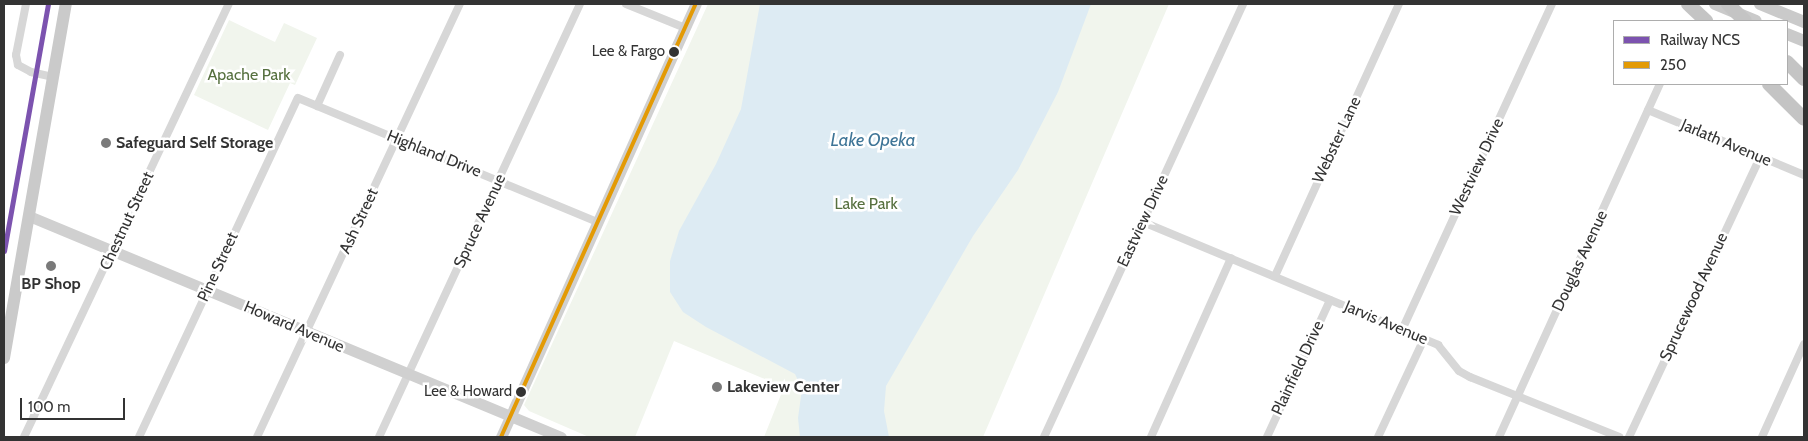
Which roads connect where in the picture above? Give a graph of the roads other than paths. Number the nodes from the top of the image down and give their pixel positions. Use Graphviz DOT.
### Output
graph roads {
  1 [pos="26,4"];
  2 [pos="66,4"];
  3 [pos="229,4"];
  4 [pos="460,4"];
  5 [pos="580,4"];
  6 [pos="626,4"];
  7 [pos="696,4"];
  8 [pos="1243,4"];
  9 [pos="1399,4"];
  10 [pos="1552,4"];
  11 [pos="1715,4"];
  12 [pos="1728,4"];
  13 [pos="1760,4"];
  14 [pos="1690,6"];
  15 [pos="1705,20"];
  16 [pos="1744,20"];
  17 [pos="1754,20"];
  18 [pos="1804,22"];
  19 [pos="685,28"];
  20 [pos="1788,34"];
  21 [pos="1804,41"];
  22 [pos="340,56"];
  23 [pos="1788,63"];
  24 [pos="53,77"];
  25 [pos="1804,79"];
  26 [pos="1660,85"];
  27 [pos="1770,85"];
  28 [pos="298,98"];
  29 [pos="317,106"];
  30 [pos="1648,110"];
  31 [pos="1804,119"];
  32 [pos="398,139"];
  33 [pos="1760,157"];
  34 [pos="1804,175"];
  35 [pos="498,180"];
  36 [pos="28,216"];
  37 [pos="598,222"];
  38 [pos="1143,222"];
  39 [pos="112,251"];
  40 [pos="1232,258"];
  41 [pos="1275,276"];
  42 [pos="207,291"];
  43 [pos="1330,300"];
  44 [pos="1402,330"];
  45 [pos="306,332"];
  46 [pos="1424,339"];
  47 [pos="1804,344"];
  48 [pos="4,358"];
  49 [pos="409,374"];
  50 [pos="1518,396"];
  51 [pos="510,417"];
  52 [pos="24,437"];
  53 [pos="139,437"];
  54 [pos="257,437"];
  55 [pos="379,437"];
  56 [pos="501,437"];
  57 [pos="560,437"];
  58 [pos="1044,437"];
  59 [pos="1151,437"];
  60 [pos="1267,437"];
  61 [pos="1378,437"];
  62 [pos="1498,437"];
  63 [pos="1619,437"];
  64 [pos="1629,437"];
  65 [pos="1762,437"];
  1 -- 24 [label="street"];
  2 -- 24 [label="main road"];
  3 -- 39 [label="street, Chestnut Street"];
  4 -- 32 [label="street, Ash Street"];
  5 -- 35 [label="street, Spruce Avenue"];
  6 -- 19 [label="street"];
  7 -- 19 [label="street"];
  8 -- 38 [label="street, Eastview Drive"];
  9 -- 41 [label="street, Webster Lane"];
  10 -- 44 [label="street, Westview Drive"];
  11 -- 17 [label="main road"];
  12 -- 16 [label="highway, bridge"];
  13 -- 18 [label="main road"];
  14 -- 15 [label="highway"];
  19 -- 37 [label="street"];
  20 -- 21 [label="main road"];
  22 -- 29 [label="street"];
  23 -- 25 [label="highway"];
  24 -- 36 [label="main road"];
  26 -- 30 [label="street, Douglas Avenue"];
  27 -- 31 [label="highway"];
  28 -- 29 [label="street, Highland Drive"];
  28 -- 42 [label="street, Pine Street"];
  29 -- 32 [label="street, Highland Drive"];
  30 -- 33 [label="street, Jarlath Avenue"];
  30 -- 50 [label="street, Douglas Avenue"];
  32 -- 35 [label="street, Highland Drive"];
  32 -- 45 [label="street, Ash Street"];
  33 -- 34 [label="street, Jarlath Avenue"];
  33 -- 64 [label="street, Sprucewood Avenue"];
  35 -- 37 [label="street, Highland Drive"];
  35 -- 49 [label="street, Spruce Avenue"];
  36 -- 39 [label="street, Howard Avenue"];
  36 -- 48 [label="main road"];
  37 -- 51 [label="street"];
  38 -- 40 [label="street, Jarvis Avenue"];
  38 -- 58 [label="street, Eastview Drive"];
  39 -- 42 [label="street, Howard Avenue"];
  39 -- 52 [label="street, Chestnut Street"];
  40 -- 41 [label="street, Jarvis Avenue"];
  40 -- 59 [label="street"];
  41 -- 43 [label="street, Jarvis Avenue"];
  42 -- 45 [label="street, Howard Avenue"];
  42 -- 53 [label="street, Pine Street"];
  43 -- 44 [label="street, Jarvis Avenue"];
  43 -- 60 [label="street, Plainfield Drive"];
  44 -- 46 [label="street, Jarvis Avenue"];
  45 -- 49 [label="street, Howard Avenue"];
  45 -- 54 [label="street, Ash Street"];
  46 -- 50 [label="street, Jarvis Avenue"];
  46 -- 61 [label="street"];
  47 -- 65 [label="street"];
  49 -- 51 [label="street, Howard Avenue"];
  49 -- 55 [label="street, Spruce Avenue"];
  50 -- 62 [label="street, Douglas Avenue"];
  50 -- 63 [label="street, Jarvis Avenue"];
  51 -- 56 [label="street"];
  51 -- 57 [label="street, Howard Avenue"];
}
